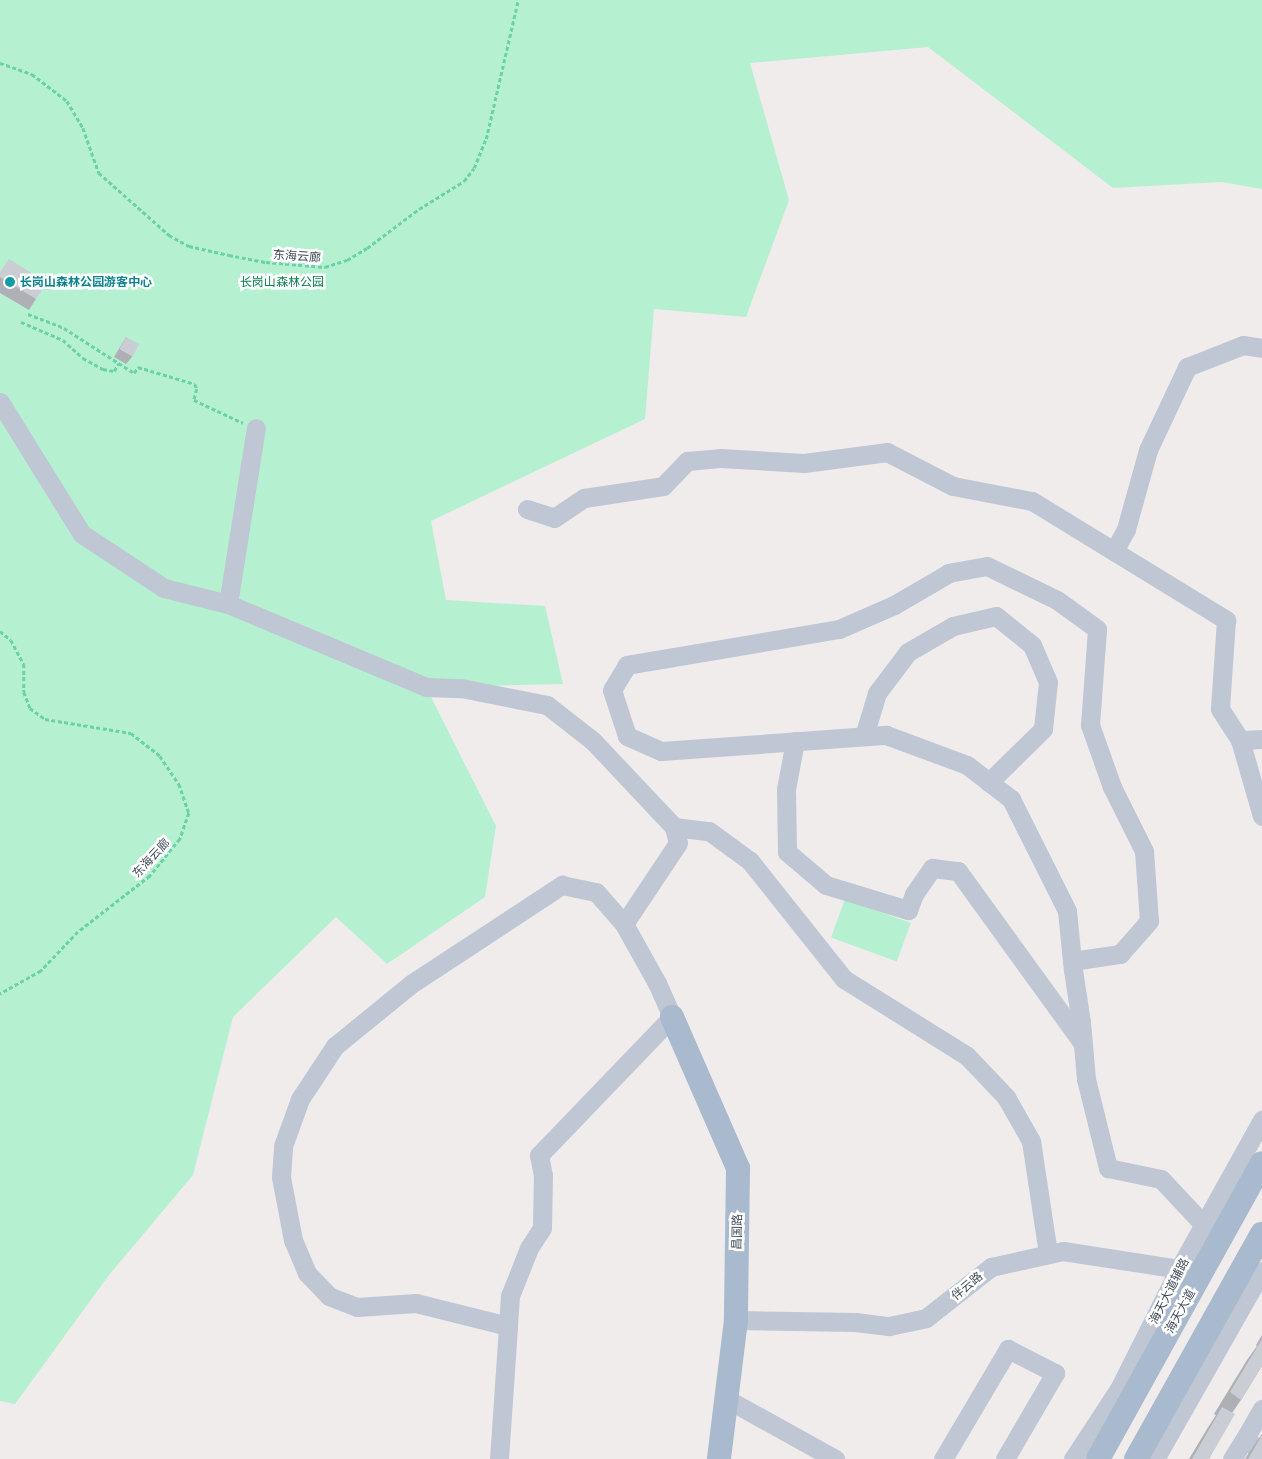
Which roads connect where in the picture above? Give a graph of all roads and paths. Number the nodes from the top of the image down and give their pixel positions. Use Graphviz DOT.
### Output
graph roads {
  1 [pos="518,0"];
  2 [pos="0,64"];
  3 [pos="28,314"];
  4 [pos="21,322"];
  5 [pos="1262,348"];
  6 [pos="119,363"];
  7 [pos="0,402"];
  8 [pos="256,428"];
  9 [pos="527,509"];
  10 [pos="1114,551"];
  11 [pos="228,604"];
  12 [pos="0,631"];
  13 [pos="864,736"];
  14 [pos="1262,739"];
  15 [pos="1240,740"];
  16 [pos="795,741"];
  17 [pos="989,782"];
  18 [pos="1262,816"];
  19 [pos="674,827"];
  20 [pos="624,924"];
  21 [pos="1072,961"];
  22 [pos="0,994"];
  23 [pos="672,1017"];
  24 [pos="1083,1043"];
  25 [pos="1262,1120"];
  26 [pos="1262,1163"];
  27 [pos="1204,1225"];
  28 [pos="1262,1234"];
  29 [pos="1048,1253"];
  30 [pos="1262,1271"];
  31 [pos="1188,1274"];
  32 [pos="736,1320"];
  33 [pos="508,1326"];
  34 [pos="725,1398"];
  35 [pos="1262,1409"];
  36 [pos="1244,1440"];
  37 [pos="1262,1450"];
  38 [pos="498,1456"];
  39 [pos="719,1459"];
  40 [pos="835,1459"];
  41 [pos="943,1459"];
  42 [pos="1005,1459"];
  43 [pos="1073,1459"];
  44 [pos="1098,1459"];
  45 [pos="1136,1459"];
  46 [pos="1154,1459"];
  47 [pos="1232,1459"];
  1 -- 2 [label="path, 东海云廊 / 东海云廊"];
  3 -- 6 [label="path"];
  4 -- 6 [label="path"];
  5 -- 10 [label="street"];
  6 -- 8 [label="path"];
  7 -- 11 [label="street"];
  8 -- 11 [label="street"];
  9 -- 10 [label="street"];
  10 -- 15 [label="street"];
  11 -- 19 [label="street"];
  12 -- 22 [label="path, 东海云廊 / 东海云廊"];
  13 -- 16 [label="street"];
  13 -- 17 [label="street"];
  13 -- 17 [label="street"];
  14 -- 15 [label="street"];
  15 -- 18 [label="street"];
  16 -- 21 [label="street"];
  16 -- 24 [label="street"];
  17 -- 21 [label="street"];
  19 -- 20 [label="street"];
  19 -- 29 [label="street"];
  20 -- 23 [label="street"];
  20 -- 33 [label="street"];
  21 -- 24 [label="street"];
  23 -- 32 [label="main road, 昌国路"];
  23 -- 33 [label="street"];
  24 -- 27 [label="street"];
  25 -- 27 [label="street, 海天大道辅路"];
  26 -- 31 [label="main road, 海天大道"];
  27 -- 31 [label="street, 海天大道辅路"];
  28 -- 45 [label="main road"];
  29 -- 31 [label="street, 伴云路"];
  29 -- 32 [label="street, 伴云路"];
  30 -- 46 [label="street"];
  31 -- 43 [label="street, 海天大道辅路"];
  31 -- 44 [label="main road, 海天大道"];
  32 -- 34 [label="main road, 昌国路"];
  33 -- 38 [label="street"];
  34 -- 39 [label="main road, 昌国路"];
  34 -- 40 [label="street"];
  35 -- 36 [label="street"];
  36 -- 37 [label="street"];
  36 -- 47 [label="street"];
  41 -- 42 [label="street"];
}
